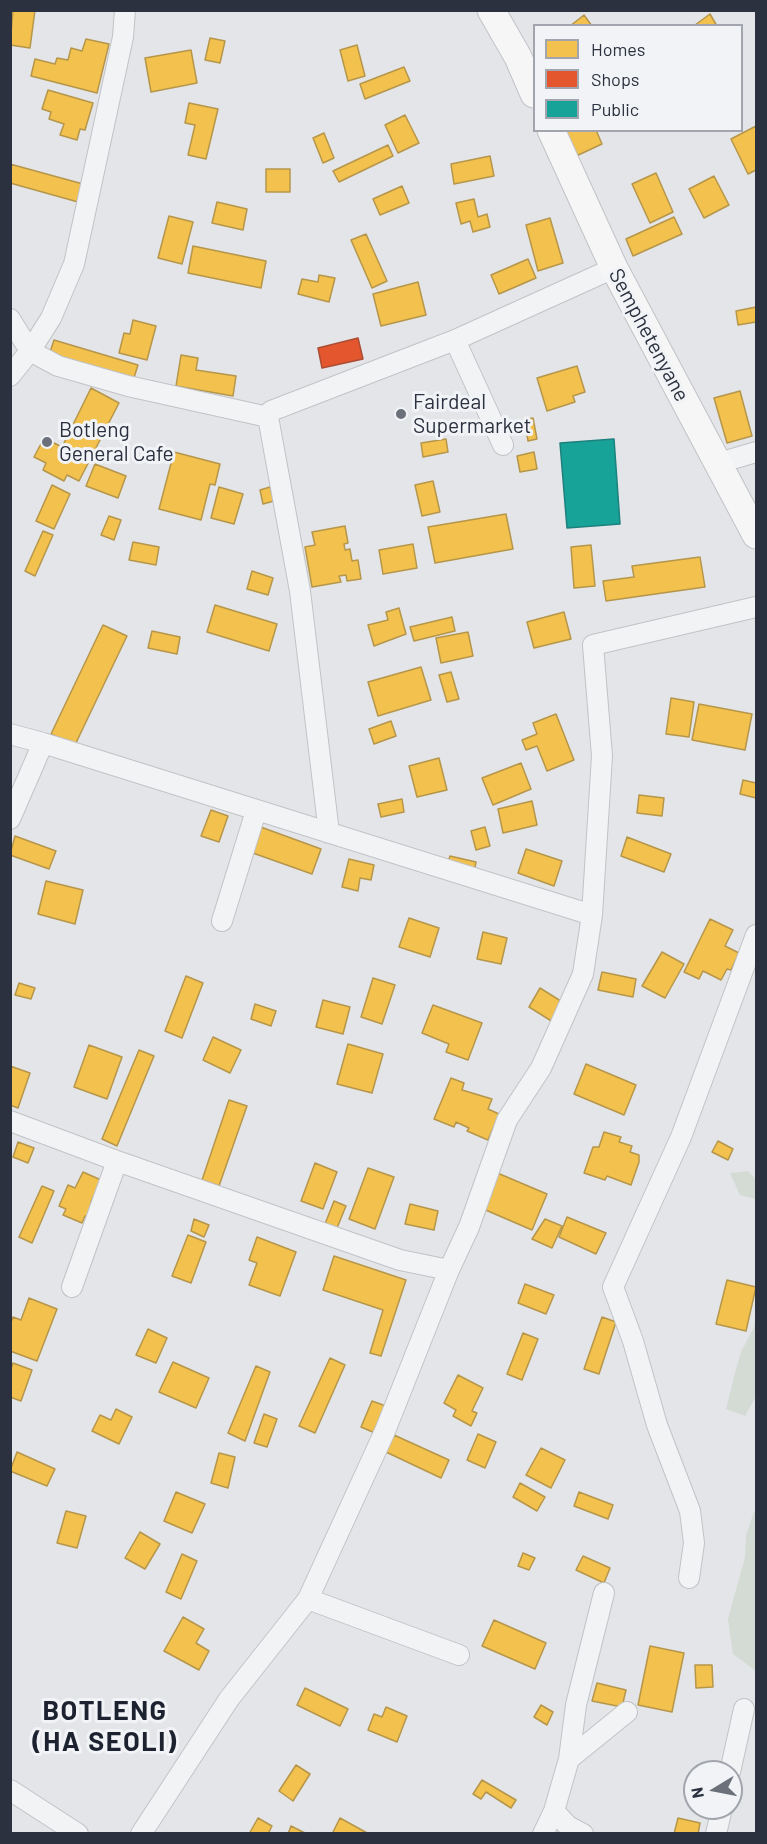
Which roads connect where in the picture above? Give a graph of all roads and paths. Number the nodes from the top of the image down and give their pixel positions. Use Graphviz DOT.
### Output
graph roads {
  1 [pos="125,10"];
  2 [pos="491,10"];
  3 [pos="533,92"];
  4 [pos="552,132"];
  5 [pos="614,268"];
  6 [pos="10,319"];
  7 [pos="455,340"];
  8 [pos="30,351"];
  9 [pos="10,376"];
  10 [pos="268,417"];
  11 [pos="503,445"];
  12 [pos="756,452"];
  13 [pos="719,463"];
  14 [pos="756,535"];
  15 [pos="756,607"];
  16 [pos="10,734"];
  17 [pos="43,743"];
  18 [pos="256,811"];
  19 [pos="10,819"];
  20 [pos="329,833"];
  21 [pos="592,915"];
  22 [pos="222,921"];
  23 [pos="756,935"];
  24 [pos="10,1121"];
  25 [pos="117,1161"];
  26 [pos="449,1270"];
  27 [pos="72,1287"];
  28 [pos="689,1578"];
  29 [pos="604,1593"];
  30 [pos="308,1599"];
  31 [pos="459,1655"];
  32 [pos="744,1709"];
  33 [pos="627,1712"];
  34 [pos="569,1760"];
  35 [pos="733,1760"];
  36 [pos="10,1790"];
  37 [pos="554,1811"];
  38 [pos="78,1833"];
  39 [pos="141,1833"];
  40 [pos="543,1833"];
  41 [pos="583,1833"];
  1 -- 8 [label="street"];
  2 -- 3 [label="main road"];
  4 -- 5 [label="main road, Semphetenyane"];
  5 -- 7 [label="street"];
  5 -- 13 [label="main road, Semphetenyane"];
  6 -- 8 [label="street"];
  7 -- 10 [label="street"];
  7 -- 11 [label="street"];
  8 -- 9 [label="street"];
  8 -- 10 [label="street"];
  10 -- 20 [label="street"];
  12 -- 13 [label="street"];
  13 -- 14 [label="main road, Semphetenyane"];
  15 -- 21 [label="street"];
  16 -- 17 [label="street"];
  17 -- 18 [label="street"];
  17 -- 19 [label="street"];
  18 -- 20 [label="street"];
  18 -- 22 [label="street"];
  20 -- 21 [label="street"];
  21 -- 26 [label="street"];
  23 -- 28 [label="street"];
  24 -- 25 [label="street"];
  25 -- 26 [label="street"];
  25 -- 27 [label="street"];
  26 -- 30 [label="street"];
  29 -- 34 [label="street"];
  30 -- 31 [label="street"];
  30 -- 39 [label="street"];
  32 -- 35 [label="street"];
  33 -- 34 [label="street"];
  34 -- 37 [label="street"];
  36 -- 38 [label="street"];
  37 -- 40 [label="street"];
  37 -- 41 [label="street"];
}
